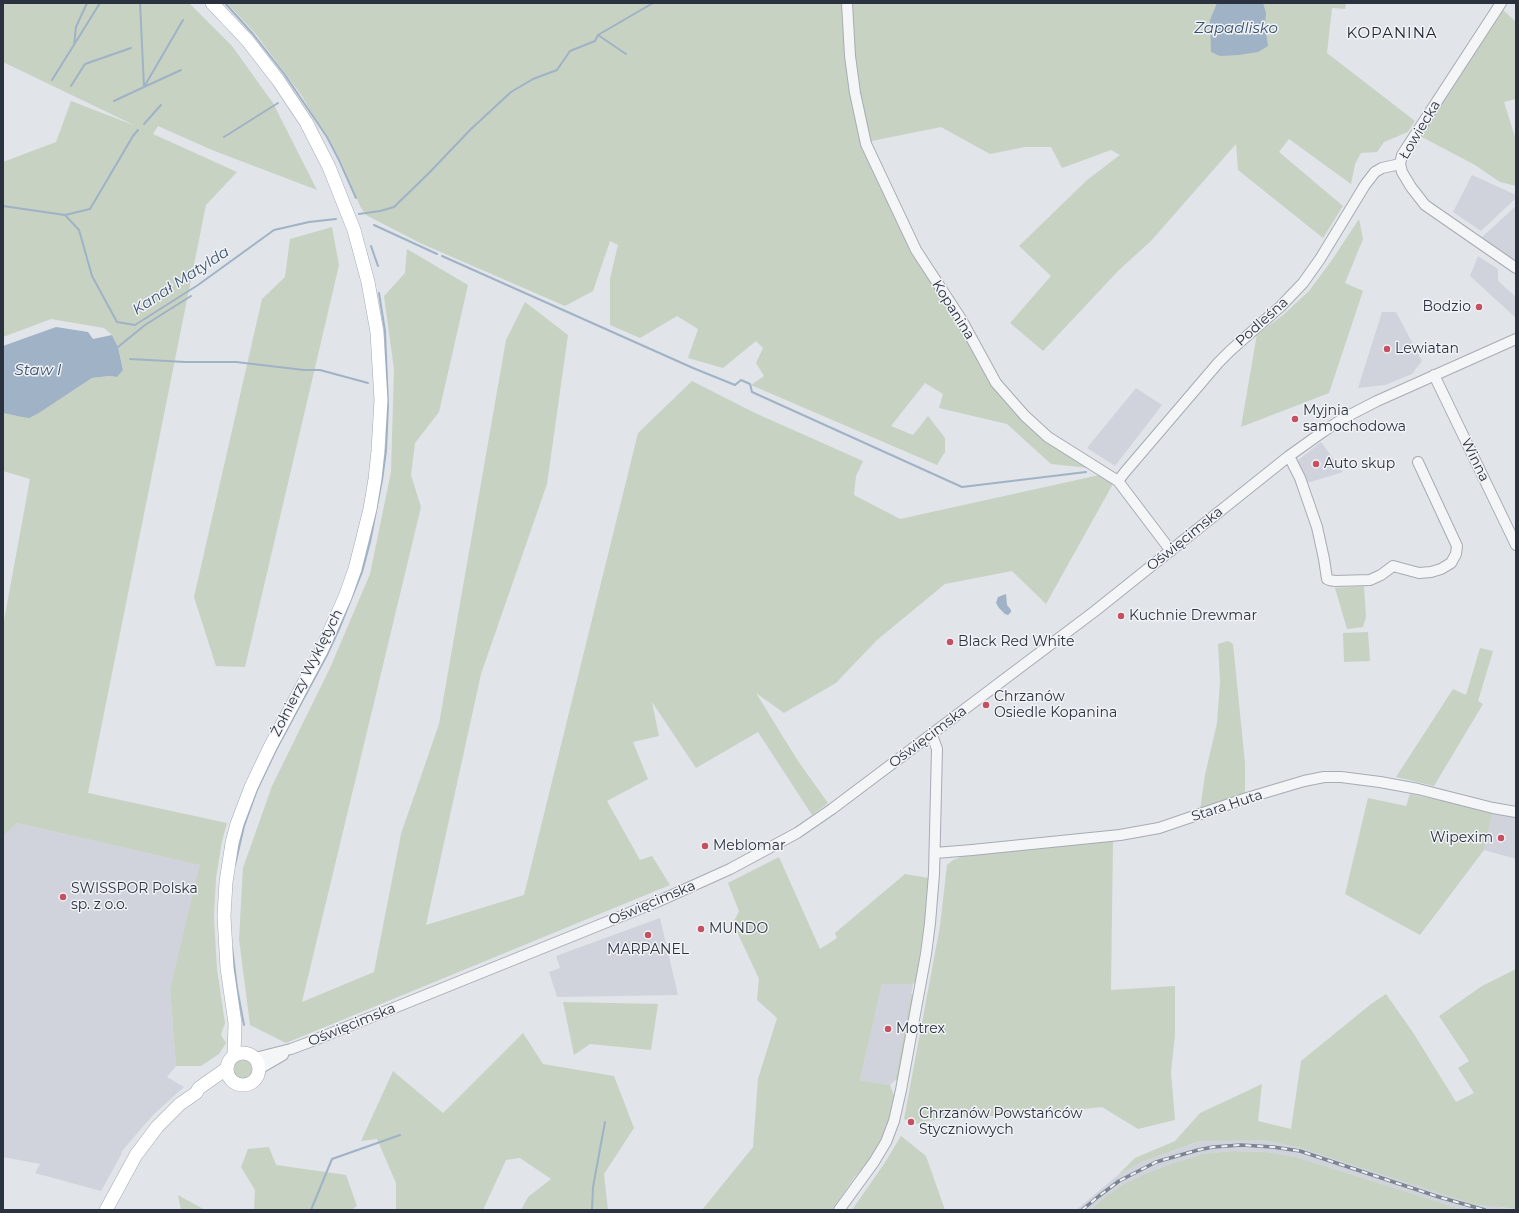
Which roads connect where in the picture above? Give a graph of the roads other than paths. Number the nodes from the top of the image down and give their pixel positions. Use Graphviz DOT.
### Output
graph roads {
  1 [pos="212,3"];
  2 [pos="847,3"];
  3 [pos="1501,3"];
  4 [pos="1400,164"];
  5 [pos="1516,268"];
  6 [pos="1516,339"];
  7 [pos="1434,375"];
  8 [pos="1289,456"];
  9 [pos="1418,462"];
  10 [pos="1118,481"];
  11 [pos="1516,545"];
  12 [pos="1171,551"];
  13 [pos="932,734"];
  14 [pos="1516,812"];
  15 [pos="935,853"];
  16 [pos="249,1059"];
  17 [pos="229,1075"];
  18 [pos="106,1210"];
  19 [pos="839,1210"];
  1 -- 16 [label="main road, Żołnierzy Wyklętych"];
  2 -- 10 [label="street, Kopanina"];
  3 -- 4 [label="street, Łowiecka"];
  4 -- 5 [label="street, Łowiecka"];
  4 -- 10 [label="street, Podleśna"];
  6 -- 7 [label="street, Oświęcimska"];
  7 -- 8 [label="street, Oświęcimska"];
  7 -- 11 [label="street, Winna"];
  8 -- 9 [label="street"];
  8 -- 12 [label="street, Oświęcimska"];
  10 -- 12 [label="street, Kopanina"];
  12 -- 13 [label="street, Oświęcimska"];
  13 -- 15 [label="street"];
  13 -- 16 [label="street, Oświęcimska"];
  14 -- 15 [label="street, Stara Huta"];
  15 -- 19 [label="street"];
  16 -- 17 [label="main road"];
  16 -- 17 [label="main road"];
  17 -- 18 [label="main road"];
}
